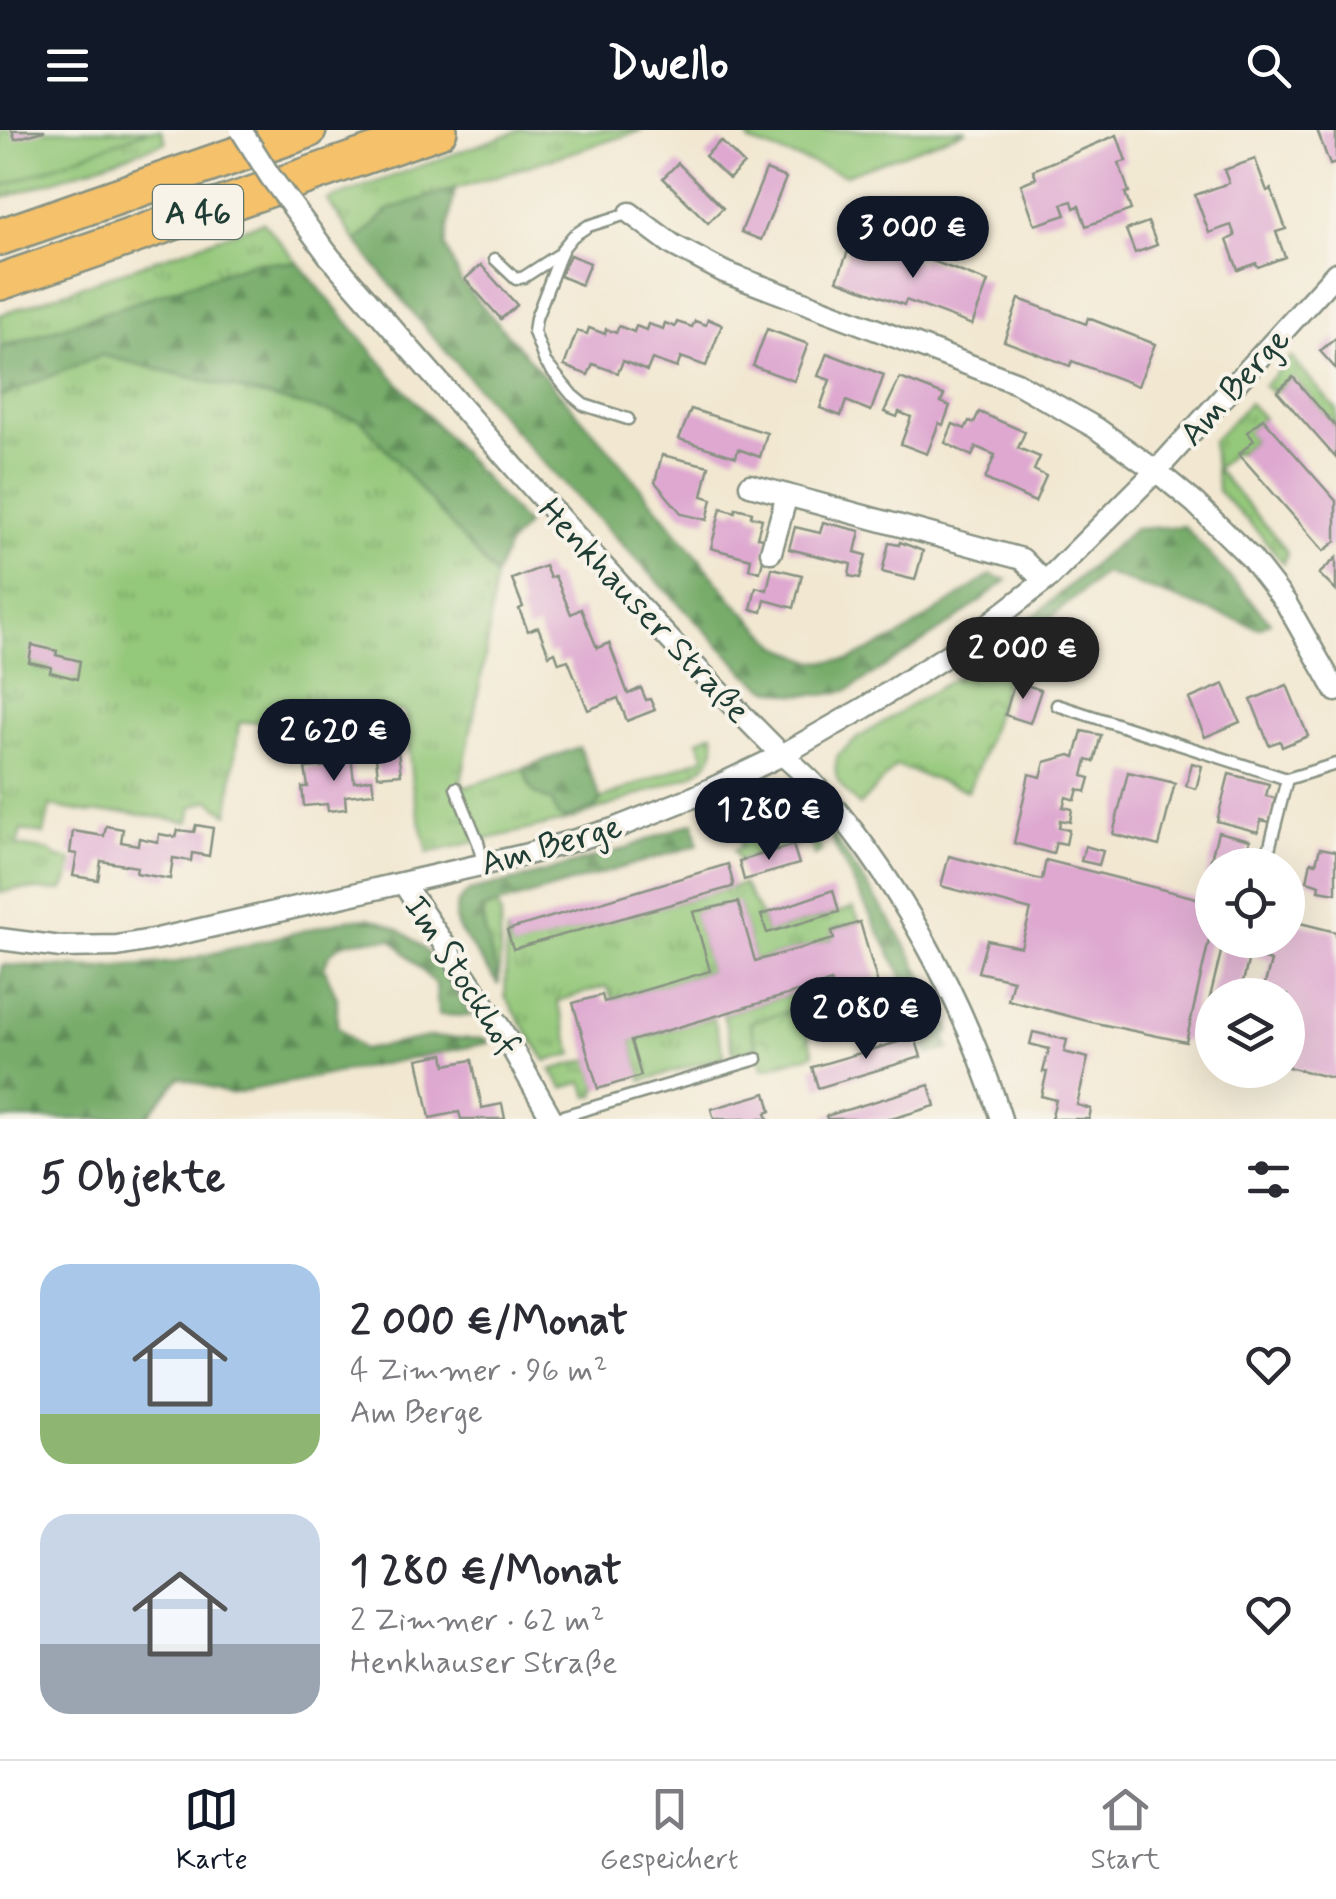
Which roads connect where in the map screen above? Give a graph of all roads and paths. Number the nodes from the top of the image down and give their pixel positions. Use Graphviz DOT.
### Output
graph roads {
  1 [pos="241,130"];
  2 [pos="308,130"];
  3 [pos="439,130"];
  4 [pos="630,214"];
  5 [pos="0,237"];
  6 [pos="561,254"];
  7 [pos="494,258"];
  8 [pos="1335,275"];
  9 [pos="0,282"];
  10 [pos="628,418"];
  11 [pos="1156,471"];
  12 [pos="750,485"];
  13 [pos="787,496"];
  14 [pos="771,552"];
  15 [pos="1044,581"];
  16 [pos="1336,691"];
  17 [pos="1057,705"];
  18 [pos="782,754"];
  19 [pos="1336,764"];
  20 [pos="1287,779"];
  21 [pos="456,788"];
  22 [pos="1269,848"];
  23 [pos="483,864"];
  24 [pos="402,883"];
  25 [pos="0,939"];
  26 [pos="758,1058"];
  27 [pos="553,1119"];
  28 [pos="1001,1119"];
  1 -- 18 [label="street, Henkhauser Straße, bridge"];
  2 -- 5 [label="highway, A 46"];
  3 -- 9 [label="highway, A 46"];
  4 -- 6 [label="lane"];
  4 -- 11 [label="street"];
  6 -- 7 [label="lane"];
  6 -- 10 [label="lane"];
  8 -- 11 [label="street, Am Berge"];
  11 -- 15 [label="street, Am Berge"];
  11 -- 16 [label="street"];
  12 -- 13 [label="street"];
  13 -- 14 [label="street"];
  13 -- 15 [label="street"];
  15 -- 18 [label="street, Am Berge"];
  17 -- 20 [label="lane"];
  18 -- 23 [label="street, Am Berge"];
  18 -- 28 [label="street, Henkhauser Straße"];
  19 -- 20 [label="lane"];
  20 -- 22 [label="lane"];
  21 -- 23 [label="lane"];
  23 -- 24 [label="street, Am Berge"];
  24 -- 25 [label="street, Am Berge"];
  24 -- 27 [label="street, Im Stockhof"];
  26 -- 27 [label="lane"];
}
